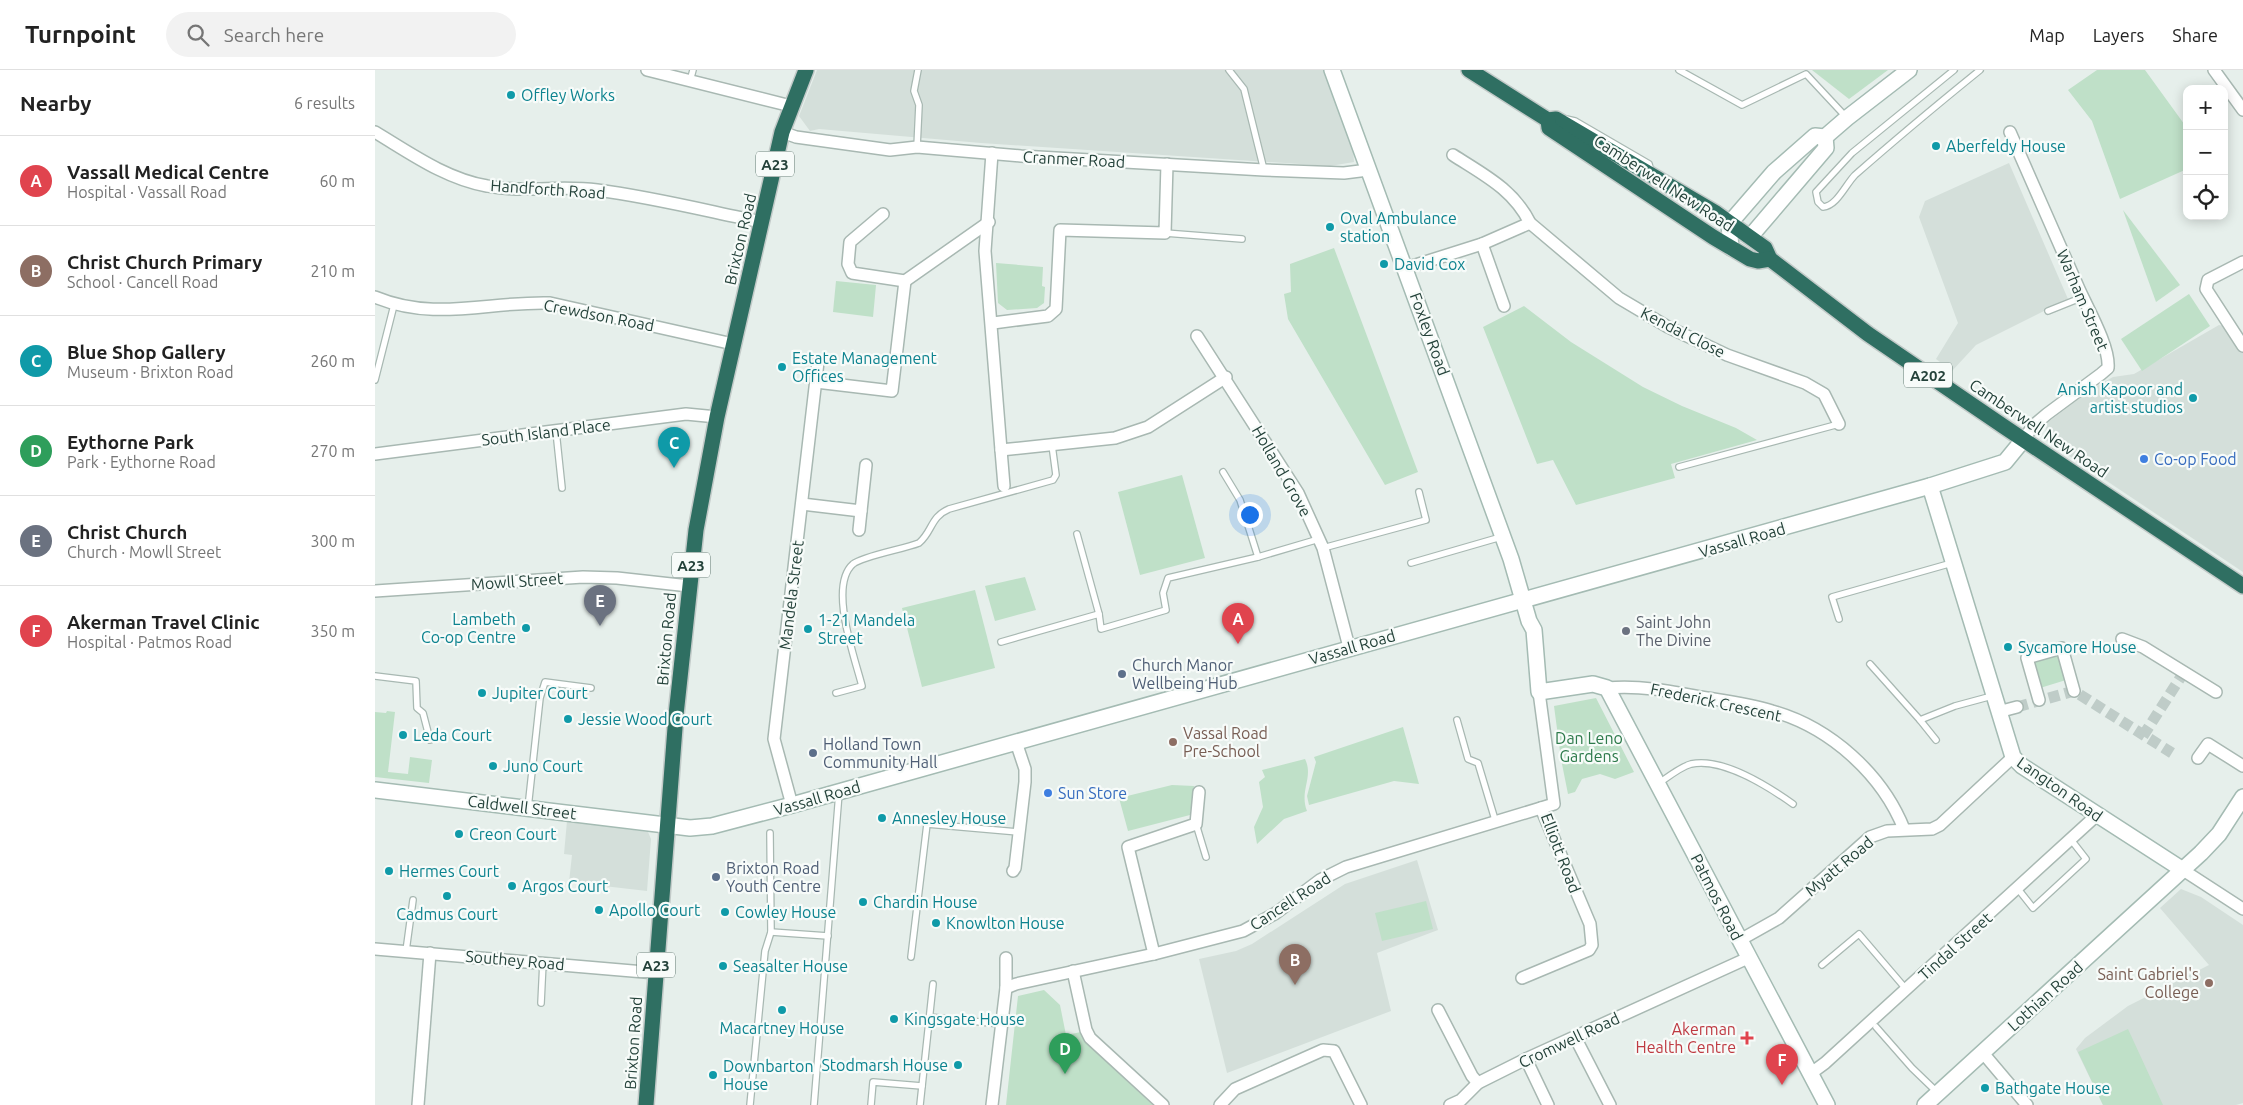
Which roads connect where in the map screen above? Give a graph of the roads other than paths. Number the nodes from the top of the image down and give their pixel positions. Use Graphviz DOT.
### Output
graph roads {
  1 [pos="647,70"];
  2 [pos="806,70"];
  3 [pos="918,70"];
  4 [pos="1229,70"];
  5 [pos="1332,70"];
  6 [pos="1469,70"];
  7 [pos="1679,70"];
  8 [pos="1909,70"];
  9 [pos="1954,70"];
  10 [pos="1980,70"];
  11 [pos="2214,70"];
  12 [pos="691,75"];
  13 [pos="791,106"];
  14 [pos="2243,110"];
  15 [pos="1847,118"];
  16 [pos="1554,121"];
  17 [pos="375,132"];
  18 [pos="782,132"];
  19 [pos="2010,132"];
  20 [pos="1825,137"];
  21 [pos="917,147"];
  22 [pos="992,153"];
  23 [pos="1453,155"];
  24 [pos="1167,164"];
  25 [pos="1264,170"];
  26 [pos="1368,170"];
  27 [pos="883,214"];
  28 [pos="761,222"];
  29 [pos="989,222"];
  30 [pos="1530,223"];
  31 [pos="1729,224"];
  32 [pos="1165,233"];
  33 [pos="1750,237"];
  34 [pos="1241,239"];
  35 [pos="1482,244"];
  36 [pos="1731,248"];
  37 [pos="1769,259"];
  38 [pos="2243,262"];
  39 [pos="1406,268"];
  40 [pos="905,281"];
  41 [pos="375,297"];
  42 [pos="2083,297"];
  43 [pos="394,305"];
  44 [pos="1504,306"];
  45 [pos="2048,311"];
  46 [pos="993,323"];
  47 [pos="1197,336"];
  48 [pos="733,344"];
  49 [pos="2243,346"];
  50 [pos="818,362"];
  51 [pos="1225,377"];
  52 [pos="375,380"];
  53 [pos="816,382"];
  54 [pos="717,417"];
  55 [pos="1839,424"];
  56 [pos="556,431"];
  57 [pos="2023,440"];
  58 [pos="1052,445"];
  59 [pos="1001,450"];
  60 [pos="375,454"];
  61 [pos="866,464"];
  62 [pos="1679,466"];
  63 [pos="1223,472"];
  64 [pos="1004,486"];
  65 [pos="1930,486"];
  66 [pos="562,488"];
  67 [pos="1419,492"];
  68 [pos="802,504"];
  69 [pos="861,511"];
  70 [pos="859,530"];
  71 [pos="1077,534"];
  72 [pos="1503,536"];
  73 [pos="1321,544"];
  74 [pos="1258,557"];
  75 [pos="1954,562"];
  76 [pos="1411,564"];
  77 [pos="689,586"];
  78 [pos="2243,586"];
  79 [pos="375,590"];
  80 [pos="1523,600"];
  81 [pos="1099,614"];
  82 [pos="1839,619"];
  83 [pos="2122,639"];
  84 [pos="1001,642"];
  85 [pos="1349,647"];
  86 [pos="1870,664"];
  87 [pos="375,676"];
  88 [pos="591,688"];
  89 [pos="1607,688"];
  90 [pos="2074,691"];
  91 [pos="1539,692"];
  92 [pos="2216,692"];
  93 [pos="836,693"];
  94 [pos="1992,696"];
  95 [pos="2039,700"];
  96 [pos="2017,707"];
  97 [pos="1998,712"];
  98 [pos="1457,720"];
  99 [pos="1919,720"];
  100 [pos="430,740"];
  101 [pos="1936,740"];
  102 [pos="1016,742"];
  103 [pos="2013,757"];
  104 [pos="2198,758"];
  105 [pos="2243,766"];
  106 [pos="1657,785"];
  107 [pos="375,790"];
  108 [pos="839,792"];
  109 [pos="1199,792"];
  110 [pos="2243,797"];
  111 [pos="1793,804"];
  112 [pos="792,805"];
  113 [pos="528,808"];
  114 [pos="1541,808"];
  115 [pos="2097,815"];
  116 [pos="1497,823"];
  117 [pos="1195,824"];
  118 [pos="668,825"];
  119 [pos="1904,829"];
  120 [pos="1019,832"];
  121 [pos="770,833"];
  122 [pos="2071,841"];
  123 [pos="1207,857"];
  124 [pos="2183,870"];
  125 [pos="1013,871"];
  126 [pos="2018,889"];
  127 [pos="413,900"];
  128 [pos="2243,909"];
  129 [pos="771,932"];
  130 [pos="828,936"];
  131 [pos="1740,940"];
  132 [pos="375,949"];
  133 [pos="406,951"];
  134 [pos="430,953"];
  135 [pos="1154,954"];
  136 [pos="911,957"];
  137 [pos="1006,958"];
  138 [pos="1748,958"];
  139 [pos="543,962"];
  140 [pos="1822,965"];
  141 [pos="1073,970"];
  142 [pos="656,973"];
  143 [pos="1521,978"];
  144 [pos="933,984"];
  145 [pos="1006,988"];
  146 [pos="1907,989"];
  147 [pos="541,1003"];
  148 [pos="1438,1010"];
  149 [pos="929,1017"];
  150 [pos="1001,1024"];
  151 [pos="1876,1027"];
  152 [pos="1575,1037"];
  153 [pos="1983,1053"];
  154 [pos="1526,1059"];
  155 [pos="1810,1074"];
  156 [pos="1478,1083"];
  157 [pos="922,1086"];
  158 [pos="1938,1093"];
  159 [pos="418,1105"];
  160 [pos="646,1105"];
  161 [pos="750,1105"];
  162 [pos="814,1105"];
  163 [pos="871,1105"];
  164 [pos="920,1105"];
  165 [pos="992,1105"];
  166 [pos="1163,1105"];
  167 [pos="1220,1105"];
  168 [pos="1361,1105"];
  169 [pos="1450,1105"];
  170 [pos="1548,1105"];
  171 [pos="1610,1105"];
  172 [pos="1827,1105"];
  173 [pos="1925,1105"];
  174 [pos="2027,1105"];
  1 -- 12 [label="street"];
  2 -- 13 [label="highway, Brixton Road / A23"];
  3 -- 21 [label="lane"];
  4 -- 25 [label="lane"];
  5 -- 26 [label="street, Foxley Road"];
  6 -- 16 [label="highway, Camberwell New Road / A202"];
  7 -- 15 [label="lane"];
  8 -- 15 [label="street"];
  9 -- 10 [label="lane"];
  11 -- 14 [label="street"];
  12 -- 13 [label="street"];
  13 -- 18 [label="highway, Brixton Road / A23"];
  15 -- 20 [label="street"];
  16 -- 31 [label="highway, Camberwell New Road / A202"];
  16 -- 36 [label="highway, Camberwell New Road / A202"];
  17 -- 28 [label="street, Handforth Road"];
  18 -- 21 [label="street, Cranmer Road"];
  18 -- 28 [label="highway, Brixton Road / A23"];
  19 -- 42 [label="street, Warham Street"];
  20 -- 31 [label="street"];
  20 -- 33 [label="street"];
  21 -- 22 [label="street, Cranmer Road"];
  22 -- 24 [label="street, Cranmer Road"];
  22 -- 29 [label="street"];
  23 -- 30 [label="street, Kendal Close"];
  24 -- 25 [label="street, Cranmer Road"];
  24 -- 32 [label="street"];
  25 -- 26 [label="street, Cranmer Road"];
  26 -- 39 [label="street, Foxley Road"];
  27 -- 40 [label="street"];
  28 -- 48 [label="highway, Brixton Road / A23"];
  29 -- 40 [label="street"];
  29 -- 46 [label="street"];
  30 -- 35 [label="street"];
  30 -- 55 [label="street, Kendal Close"];
  31 -- 33 [label="highway, Camberwell New Road / A202"];
  31 -- 36 [label="street"];
  32 -- 34 [label="lane"];
  32 -- 46 [label="street"];
  33 -- 37 [label="highway, Camberwell New Road / A202"];
  35 -- 39 [label="street"];
  35 -- 44 [label="street"];
  36 -- 37 [label="highway, Camberwell New Road / A202"];
  37 -- 57 [label="highway, Camberwell New Road / A202"];
  38 -- 49 [label="street"];
  39 -- 72 [label="street, Foxley Road"];
  40 -- 53 [label="street"];
  41 -- 43 [label="street, Crewdson Road"];
  42 -- 45 [label="lane"];
  42 -- 57 [label="street, Warham Street"];
  43 -- 48 [label="street, Crewdson Road"];
  43 -- 52 [label="lane"];
  46 -- 59 [label="street"];
  47 -- 51 [label="street, Holland Grove"];
  48 -- 54 [label="highway, Brixton Road / A23"];
  50 -- 53 [label="street, Mandela Street"];
  51 -- 58 [label="street"];
  51 -- 73 [label="street, Holland Grove"];
  53 -- 68 [label="street, Mandela Street"];
  54 -- 56 [label="street, South Island Place"];
  54 -- 77 [label="highway, Brixton Road / A23"];
  55 -- 62 [label="lane"];
  56 -- 60 [label="street, South Island Place"];
  56 -- 66 [label="lane"];
  57 -- 65 [label="street, Vassall Road"];
  57 -- 78 [label="highway, Camberwell New Road / A202"];
  58 -- 59 [label="street"];
  58 -- 93 [label="lane"];
  59 -- 64 [label="street"];
  61 -- 69 [label="street"];
  63 -- 74 [label="lane"];
  65 -- 75 [label="street, Langton Road"];
  65 -- 80 [label="street, Vassall Road"];
  67 -- 73 [label="lane"];
  68 -- 69 [label="street"];
  68 -- 112 [label="street, Mandela Street"];
  69 -- 70 [label="street"];
  71 -- 81 [label="lane"];
  72 -- 76 [label="lane"];
  72 -- 80 [label="street, Foxley Road"];
  73 -- 74 [label="lane"];
  73 -- 85 [label="street, Holland Grove"];
  74 -- 81 [label="lane"];
  75 -- 82 [label="lane"];
  75 -- 94 [label="street, Langton Road"];
  77 -- 79 [label="street, Mowll Street"];
  77 -- 118 [label="highway, Brixton Road / A23"];
  80 -- 85 [label="street, Vassall Road"];
  80 -- 91 [label="street, Elliott Road"];
  81 -- 84 [label="lane"];
  83 -- 92 [label="street"];
  85 -- 102 [label="street, Vassall Road"];
  86 -- 99 [label="lane"];
  87 -- 100 [label="lane"];
  88 -- 113 [label="lane"];
  89 -- 91 [label="street, Frederick Crescent"];
  89 -- 106 [label="street, Patmos Road"];
  89 -- 119 [label="street, Frederick Crescent"];
  90 -- 95 [label="street"];
  91 -- 114 [label="street, Elliott Road"];
  94 -- 97 [label="street, Langton Road"];
  94 -- 99 [label="lane"];
  96 -- 97 [label="street"];
  97 -- 103 [label="street, Langton Road"];
  98 -- 116 [label="lane"];
  99 -- 101 [label="lane"];
  102 -- 108 [label="street, Vassall Road"];
  102 -- 120 [label="street"];
  103 -- 115 [label="street, Langton Road"];
  103 -- 119 [label="street, Myatt Road"];
  104 -- 105 [label="street"];
  106 -- 111 [label="lane"];
  106 -- 131 [label="street, Patmos Road"];
  107 -- 113 [label="street, Caldwell Street"];
  108 -- 112 [label="street, Vassall Road"];
  108 -- 130 [label="lane"];
  109 -- 117 [label="street"];
  110 -- 124 [label="street, Lothian Road"];
  112 -- 118 [label="street, Vassall Road"];
  113 -- 118 [label="street, Caldwell Street"];
  114 -- 116 [label="street, Cancell Road"];
  114 -- 143 [label="street, Elliott Road"];
  115 -- 122 [label="street, Tindal Street"];
  115 -- 124 [label="street, Langton Road"];
  116 -- 135 [label="street, Cancell Road"];
  117 -- 123 [label="lane"];
  117 -- 135 [label="street"];
  118 -- 142 [label="highway, Brixton Road / A23"];
  119 -- 131 [label="street, Myatt Road"];
  120 -- 125 [label="street"];
  120 -- 136 [label="lane"];
  121 -- 129 [label="lane"];
  122 -- 126 [label="street, Tindal Street"];
  122 -- 126 [label="lane"];
  124 -- 128 [label="street, Langton Road"];
  124 -- 153 [label="street, Lothian Road"];
  126 -- 146 [label="street, Tindal Street"];
  127 -- 133 [label="lane"];
  129 -- 130 [label="lane"];
  129 -- 161 [label="lane"];
  130 -- 162 [label="lane"];
  131 -- 138 [label="street, Patmos Road"];
  132 -- 133 [label="street, Southey Road"];
  133 -- 134 [label="street, Southey Road"];
  134 -- 139 [label="street, Southey Road"];
  134 -- 159 [label="street"];
  135 -- 141 [label="street, Cancell Road"];
  137 -- 145 [label="street"];
  138 -- 152 [label="street, Cromwell Road"];
  138 -- 155 [label="street, Patmos Road"];
  139 -- 142 [label="street, Southey Road"];
  139 -- 147 [label="lane"];
  140 -- 146 [label="lane"];
  141 -- 145 [label="street, Cancell Road"];
  141 -- 166 [label="street"];
  142 -- 160 [label="highway, Brixton Road / A23"];
  144 -- 149 [label="lane"];
  145 -- 150 [label="street"];
  146 -- 155 [label="street, Tindal Street"];
  148 -- 156 [label="street"];
  149 -- 150 [label="lane"];
  149 -- 157 [label="lane"];
  150 -- 165 [label="street"];
  151 -- 158 [label="lane"];
  152 -- 154 [label="street, Cromwell Road"];
  152 -- 171 [label="street"];
  153 -- 158 [label="street, Lothian Road"];
  153 -- 174 [label="street"];
  154 -- 156 [label="street, Cromwell Road"];
  154 -- 170 [label="street"];
  155 -- 172 [label="street, Patmos Road"];
  156 -- 169 [label="street, Cromwell Road"];
  157 -- 163 [label="lane"];
  157 -- 164 [label="lane"];
  158 -- 173 [label="street, Lothian Road"];
  167 -- 168 [label="street"];
}
